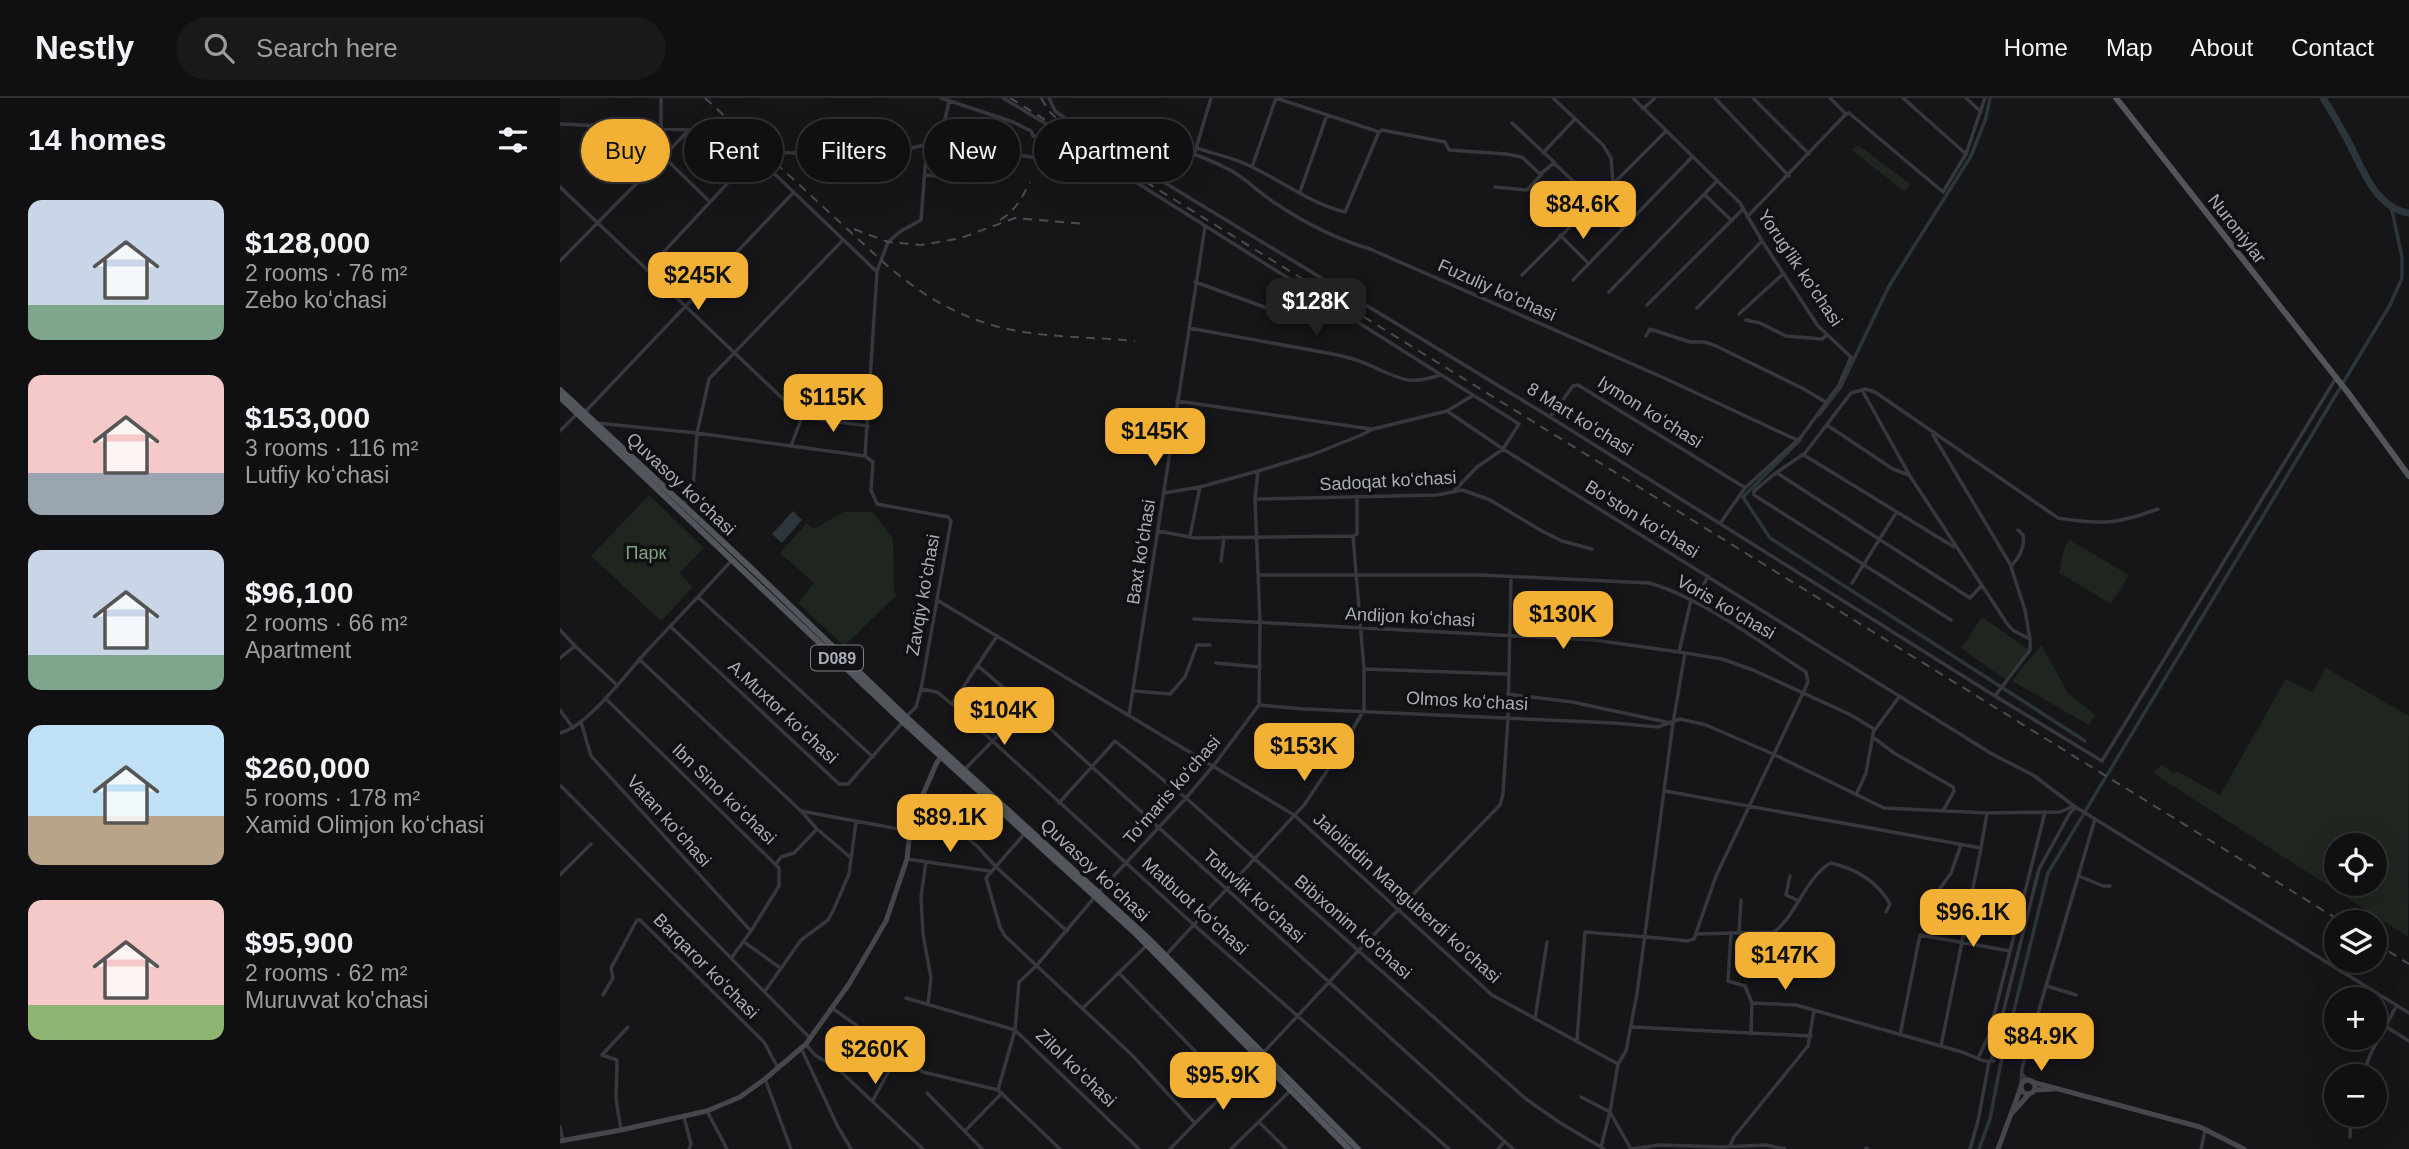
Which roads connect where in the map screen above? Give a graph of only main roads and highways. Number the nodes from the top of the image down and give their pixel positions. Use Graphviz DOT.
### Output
graph roads {
  1 [pos="2116,98"];
  2 [pos="560,390"];
  3 [pos="560,397"];
  4 [pos="581,413"];
  5 [pos="594,425"];
  6 [pos="2409,476"];
  7 [pos="904,719"];
  8 [pos="1098,895"];
  9 [pos="1262,1055"];
  10 [pos="1349,1149"];
  11 [pos="1358,1149"];
  1 -- 6 [label="main road, Nuroniylar"];
  2 -- 4 [label="main road, Quvasoy koʻchasi / D089"];
  3 -- 4 [label="main road, Quvasoy koʻchasi / D089"];
  4 -- 5 [label="main road, Quvasoy koʻchasi / D089"];
  5 -- 7 [label="main road, Quvasoy koʻchasi / D089"];
  5 -- 7 [label="main road, Quvasoy koʻchasi / D089"];
  7 -- 8 [label="main road, Quvasoy koʻchasi / D089"];
  7 -- 8 [label="main road, Quvasoy koʻchasi / D089"];
  8 -- 9 [label="main road, Quvasoy koʻchasi / D089"];
  8 -- 9 [label="main road, Quvasoy koʻchasi / D089"];
  9 -- 10 [label="main road, Quvasoy koʻchasi / D089"];
  9 -- 11 [label="main road, Quvasoy koʻchasi / D089"];
}
